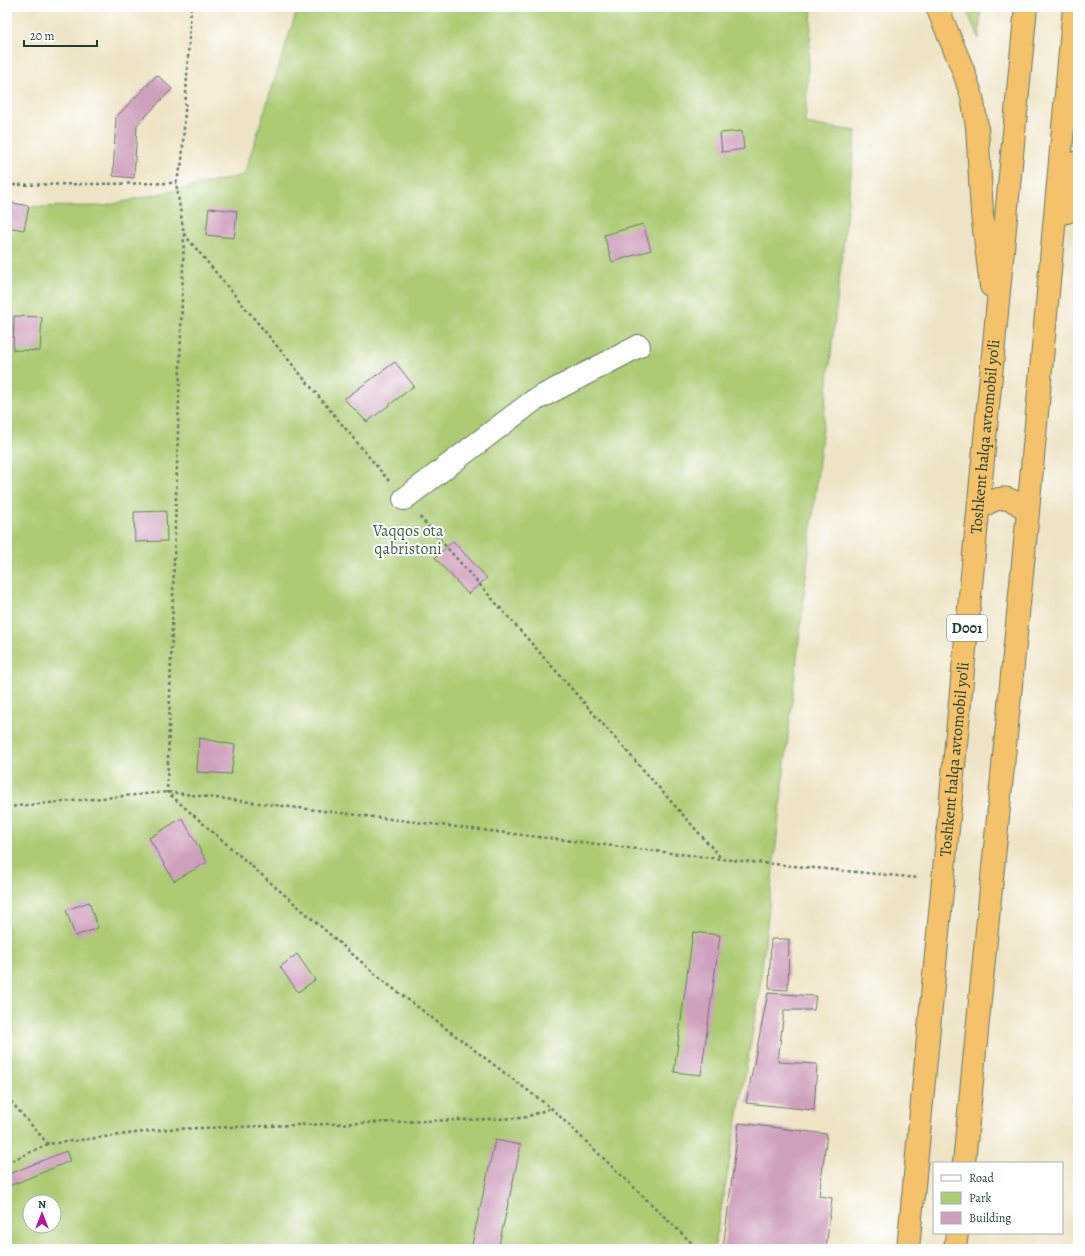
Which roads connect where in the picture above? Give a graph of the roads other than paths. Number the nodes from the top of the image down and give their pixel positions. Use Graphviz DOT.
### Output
graph roads {
  1 [pos="937,7"];
  2 [pos="1026,7"];
  3 [pos="1074,7"];
  4 [pos="1078,162"];
  5 [pos="996,331"];
  6 [pos="1045,331"];
  7 [pos="639,346"];
  8 [pos="404,499"];
  9 [pos="979,509"];
  10 [pos="1028,512"];
  11 [pos="964,1162"];
  12 [pos="957,1234"];
  13 [pos="908,1249"];
  14 [pos="955,1249"];
  1 -- 5 [label="highway"];
  2 -- 5 [label="highway, Toshkent halqa avtomobil yo'li / D001"];
  3 -- 6 [label="highway"];
  4 -- 6 [label="highway"];
  5 -- 9 [label="highway, Toshkent halqa avtomobil yo'li / D001"];
  6 -- 10 [label="highway"];
  7 -- 8 [label="lane"];
  9 -- 10 [label="highway"];
  9 -- 13 [label="highway, Toshkent halqa avtomobil yo'li / D001"];
  10 -- 11 [label="highway"];
  12 -- 14 [label="highway"];
}
